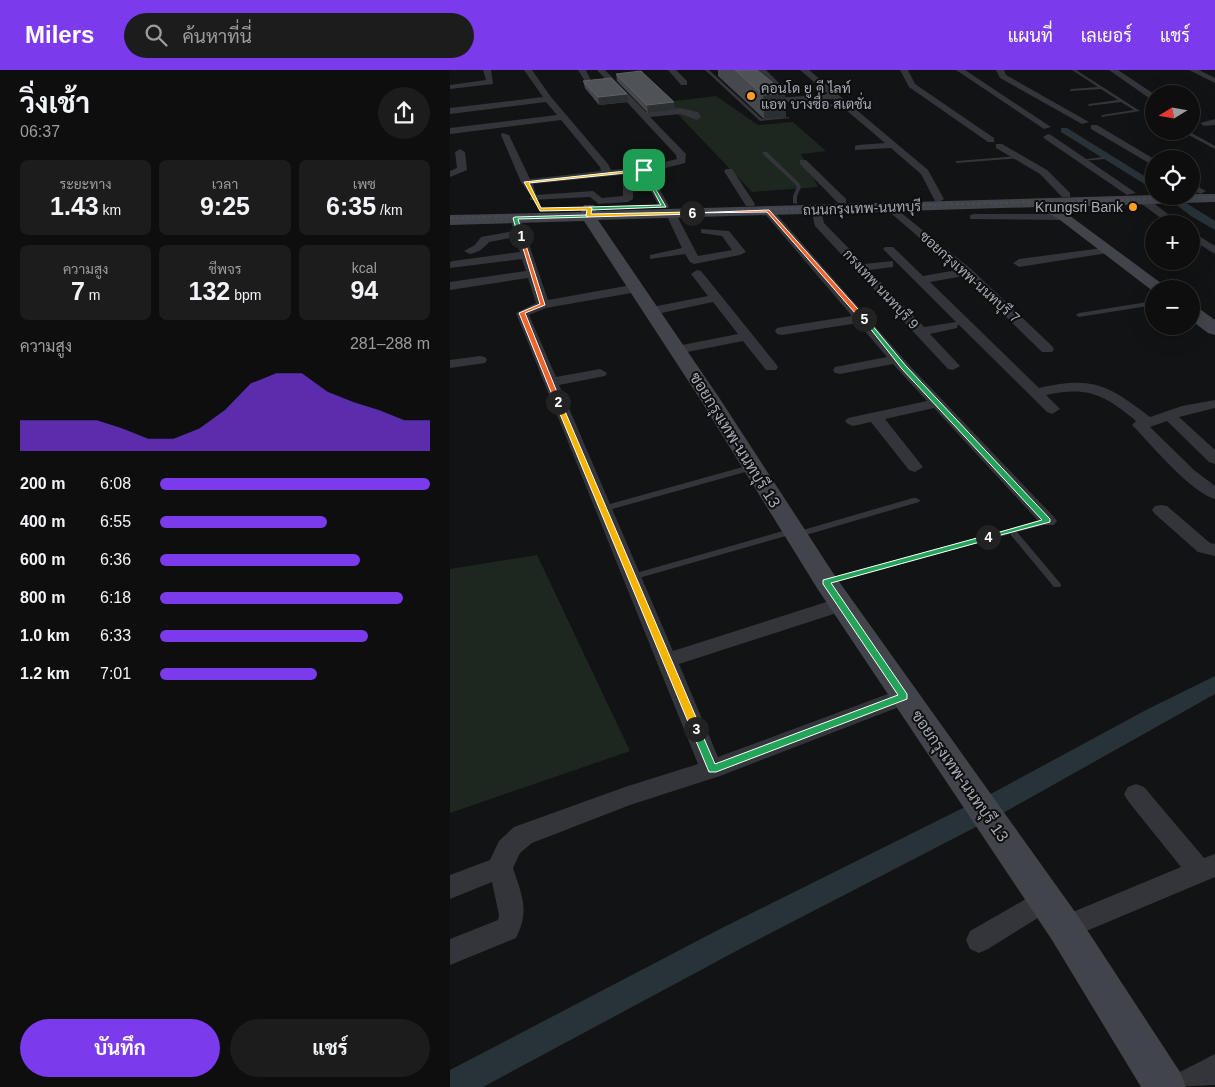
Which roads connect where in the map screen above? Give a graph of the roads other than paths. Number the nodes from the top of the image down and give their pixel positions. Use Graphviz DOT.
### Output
graph roads {
  1 [pos="528,70"];
  2 [pos="582,70"];
  3 [pos="601,70"];
  4 [pos="672,70"];
  5 [pos="707,70"];
  6 [pos="762,70"];
  7 [pos="804,70"];
  8 [pos="904,70"];
  9 [pos="960,70"];
  10 [pos="1000,70"];
  11 [pos="1074,70"];
  12 [pos="1113,70"];
  13 [pos="1193,70"];
  14 [pos="739,71"];
  15 [pos="488,72"];
  16 [pos="712,74"];
  17 [pos="720,74"];
  18 [pos="450,78"];
  19 [pos="589,81"];
  20 [pos="1215,81"];
  21 [pos="684,83"];
  22 [pos="822,85"];
  23 [pos="1137,86"];
  24 [pos="1145,86"];
  25 [pos="450,87"];
  26 [pos="807,87"];
  27 [pos="781,88"];
  28 [pos="1100,88"];
  29 [pos="1071,90"];
  30 [pos="1145,91"];
  31 [pos="835,96"];
  32 [pos="548,99"];
  33 [pos="1121,101"];
  34 [pos="774,104"];
  35 [pos="844,104"];
  36 [pos="1089,104"];
  37 [pos="1129,106"];
  38 [pos="810,107"];
  39 [pos="781,110"];
  40 [pos="450,111"];
  41 [pos="1098,111"];
  42 [pos="644,115"];
  43 [pos="1102,116"];
  44 [pos="563,117"];
  45 [pos="697,118"];
  46 [pos="1085,122"];
  47 [pos="1215,122"];
  48 [pos="1204,123"];
  49 [pos="1094,127"];
  50 [pos="450,131"];
  51 [pos="505,135"];
  52 [pos="1200,140"];
  53 [pos="893,145"];
  54 [pos="1214,147"];
  55 [pos="858,148"];
  56 [pos="460,152"];
  57 [pos="765,153"];
  58 [pos="1019,157"];
  59 [pos="1103,158"];
  60 [pos="1145,158"];
  61 [pos="1082,160"];
  62 [pos="803,162"];
  63 [pos="957,162"];
  64 [pos="644,170"];
  65 [pos="729,171"];
  66 [pos="450,174"];
  67 [pos="608,174"];
  68 [pos="526,182"];
  69 [pos="628,183"];
  70 [pos="1066,195"];
  71 [pos="1141,197"];
  72 [pos="1215,198"];
  73 [pos="939,199"];
  74 [pos="842,202"];
  75 [pos="795,203"];
  76 [pos="537,204"];
  77 [pos="750,204"];
  78 [pos="1043,204"];
  79 [pos="890,207"];
  80 [pos="816,209"];
  81 [pos="667,210"];
  82 [pos="768,211"];
  83 [pos="450,212"];
  84 [pos="589,212"];
  85 [pos="1164,215"];
  86 [pos="974,217"];
  87 [pos="1017,217"];
  88 [pos="1065,217"];
  89 [pos="515,218"];
  90 [pos="450,220"];
  91 [pos="705,231"];
  92 [pos="1029,232"];
  93 [pos="520,233"];
  94 [pos="1200,240"];
  95 [pos="889,249"];
  96 [pos="689,250"];
  97 [pos="1110,250"];
  98 [pos="470,251"];
  99 [pos="1215,251"];
  100 [pos="527,254"];
  101 [pos="654,256"];
  102 [pos="1019,263"];
  103 [pos="889,264"];
  104 [pos="453,265"];
  105 [pos="862,268"];
  106 [pos="967,272"];
  107 [pos="533,274"];
  108 [pos="697,274"];
  109 [pos="920,280"];
  110 [pos="1149,280"];
  111 [pos="450,286"];
  112 [pos="637,288"];
  113 [pos="716,298"];
  114 [pos="1145,304"];
  115 [pos="542,305"];
  116 [pos="652,311"];
  117 [pos="1079,315"];
  118 [pos="862,318"];
  119 [pos="1200,318"];
  120 [pos="952,325"];
  121 [pos="1215,329"];
  122 [pos="782,331"];
  123 [pos="921,332"];
  124 [pos="746,336"];
  125 [pos="1047,349"];
  126 [pos="677,350"];
  127 [pos="897,359"];
  128 [pos="480,360"];
  129 [pos="450,364"];
  130 [pos="953,366"];
  131 [pos="771,367"];
  132 [pos="840,370"];
  133 [pos="600,373"];
  134 [pos="550,383"];
  135 [pos="1035,393"];
  136 [pos="938,403"];
  137 [pos="1215,404"];
  138 [pos="1052,409"];
  139 [pos="1170,416"];
  140 [pos="875,417"];
  141 [pos="853,422"];
  142 [pos="1147,422"];
  143 [pos="1215,459"];
  144 [pos="753,467"];
  145 [pos="915,467"];
  146 [pos="1215,494"];
  147 [pos="916,500"];
  148 [pos="602,509"];
  149 [pos="1161,510"];
  150 [pos="1048,521"];
  151 [pos="1012,531"];
  152 [pos="794,533"];
  153 [pos="1215,550"];
  154 [pos="632,577"];
  155 [pos="826,582"];
  156 [pos="1057,585"];
  157 [pos="842,604"];
  158 [pos="667,660"];
  159 [pos="904,696"];
  160 [pos="712,769"];
  161 [pos="1136,794"];
  162 [pos="500,868"];
  163 [pos="1208,869"];
  164 [pos="450,887"];
  165 [pos="1055,914"];
  166 [pos="979,940"];
  167 [pos="450,952"];
  168 [pos="1215,1069"];
  169 [pos="1165,1087"];
  170 [pos="1183,1087"];
  1 -- 32 [label="street"];
  2 -- 19 [label="street"];
  3 -- 42 [label="street"];
  4 -- 21 [label="street"];
  5 -- 16 [label="lane"];
  6 -- 27 [label="street"];
  7 -- 22 [label="street"];
  8 -- 58 [label="street"];
  9 -- 61 [label="street"];
  10 -- 46 [label="street"];
  11 -- 28 [label="lane"];
  12 -- 23 [label="street"];
  13 -- 20 [label="street"];
  14 -- 31 [label="street"];
  14 -- 34 [label="lane"];
  15 -- 18 [label="street"];
  15 -- 25 [label="street"];
  16 -- 17 [label="lane"];
  16 -- 39 [label="lane"];
  22 -- 26 [label="street"];
  22 -- 31 [label="street"];
  23 -- 24 [label="street"];
  23 -- 30 [label="street"];
  28 -- 29 [label="lane"];
  28 -- 33 [label="lane"];
  31 -- 35 [label="street"];
  32 -- 40 [label="street"];
  32 -- 44 [label="street"];
  33 -- 36 [label="lane"];
  33 -- 37 [label="lane"];
  35 -- 38 [label="lane"];
  35 -- 53 [label="street"];
  37 -- 41 [label="lane"];
  37 -- 43 [label="lane"];
  42 -- 45 [label="street"];
  42 -- 64 [label="street"];
  44 -- 50 [label="street"];
  44 -- 67 [label="street"];
  47 -- 48 [label="street"];
  49 -- 60 [label="street"];
  51 -- 68 [label="street"];
  52 -- 54 [label="lane"];
  53 -- 55 [label="street"];
  53 -- 73 [label="street"];
  56 -- 66 [label="street"];
  57 -- 75 [label="lane"];
  58 -- 63 [label="lane"];
  58 -- 70 [label="street"];
  59 -- 61 [label="lane"];
  61 -- 71 [label="street"];
  62 -- 74 [label="street"];
  64 -- 67 [label="street"];
  64 -- 81 [label="street"];
  65 -- 77 [label="street"];
  67 -- 68 [label="street"];
  68 -- 76 [label="street"];
  69 -- 76 [label="street"];
  70 -- 71 [label="main road, ถนนกรุงเทพ-นนทบุรี"];
  70 -- 73 [label="main road, ถนนกรุงเทพ-นนทบุรี"];
  71 -- 72 [label="main road, ถนนกรุงเทพ-นนทบุรี"];
  71 -- 78 [label="main road, ถนนกรุงเทพ-นนทบุรี"];
  71 -- 85 [label="street"];
  73 -- 74 [label="main road, ถนนกรุงเทพ-นนทบุรี"];
  74 -- 75 [label="main road, ถนนกรุงเทพ-นนทบุรี"];
  75 -- 77 [label="main road, ถนนกรุงเทพ-นนทบุรี"];
  76 -- 83 [label="main road, ถนนกรุงเทพ-นนทบุรี"];
  76 -- 84 [label="main road, ถนนกรุงเทพ-นนทบุรี"];
  77 -- 81 [label="main road, ถนนกรุงเทพ-นนทบุรี"];
  78 -- 79 [label="main road, ถนนกรุงเทพ-นนทบุรี"];
  78 -- 88 [label="main road"];
  79 -- 80 [label="main road, ถนนกรุงเทพ-นนทบุรี"];
  79 -- 106 [label="street, ซอยกรุงเทพ-นนทบุรี 7"];
  80 -- 82 [label="main road, ถนนกรุงเทพ-นนทบุรี"];
  80 -- 105 [label="street, กรงเทพ นนทบุรี 9"];
  81 -- 82 [label="main road, ถนนกรุงเทพ-นนทบุรี"];
  81 -- 84 [label="main road, ถนนกรุงเทพ-นนทบุรี"];
  81 -- 96 [label="street"];
  82 -- 118 [label="street"];
  84 -- 89 [label="main road, ถนนกรุงเทพ-นนทบุรี"];
  84 -- 112 [label="main road, ซอยกรุงเทพ-นนทบุรี 13"];
  86 -- 87 [label="street"];
  87 -- 88 [label="street"];
  87 -- 92 [label="street"];
  88 -- 97 [label="main road"];
  89 -- 90 [label="main road, ถนนกรุงเทพ-นนทบุรี"];
  89 -- 93 [label="street"];
  91 -- 96 [label="street"];
  93 -- 98 [label="street"];
  93 -- 100 [label="street"];
  94 -- 99 [label="street"];
  95 -- 109 [label="street"];
  96 -- 101 [label="street"];
  97 -- 102 [label="street"];
  97 -- 110 [label="main road"];
  100 -- 104 [label="street"];
  100 -- 107 [label="street"];
  103 -- 105 [label="street"];
  105 -- 123 [label="street, กรงเทพ นนทบุรี 9"];
  106 -- 109 [label="street"];
  106 -- 125 [label="street, ซอยกรุงเทพ-นนทบุรี 7"];
  107 -- 111 [label="street"];
  107 -- 115 [label="street"];
  108 -- 113 [label="street"];
  109 -- 135 [label="street"];
  112 -- 115 [label="street"];
  112 -- 116 [label="main road, ซอยกรุงเทพ-นนทบุรี 13"];
  113 -- 116 [label="street"];
  113 -- 124 [label="street"];
  114 -- 117 [label="lane"];
  115 -- 134 [label="street"];
  116 -- 126 [label="main road, ซอยกรุงเทพ-นนทบุรี 13"];
  118 -- 122 [label="street"];
  118 -- 127 [label="street"];
  119 -- 121 [label="main road"];
  120 -- 123 [label="street"];
  123 -- 130 [label="street, กรงเทพ นนทบุรี 9"];
  124 -- 126 [label="street"];
  124 -- 131 [label="street"];
  126 -- 144 [label="main road, ซอยกรุงเทพ-นนทบุรี 13"];
  127 -- 132 [label="street"];
  127 -- 136 [label="street"];
  128 -- 129 [label="street"];
  133 -- 134 [label="street"];
  134 -- 148 [label="street"];
  135 -- 138 [label="street"];
  135 -- 142 [label="street"];
  136 -- 140 [label="street"];
  136 -- 150 [label="street"];
  137 -- 139 [label="street"];
  139 -- 142 [label="street"];
  139 -- 143 [label="street"];
  140 -- 141 [label="street"];
  140 -- 145 [label="street"];
  142 -- 146 [label="street"];
  144 -- 148 [label="lane"];
  144 -- 152 [label="main road, ซอยกรุงเทพ-นนทบุรี 13"];
  147 -- 152 [label="lane"];
  148 -- 154 [label="street"];
  149 -- 153 [label="street"];
  150 -- 151 [label="lane"];
  151 -- 155 [label="lane"];
  151 -- 156 [label="lane"];
  152 -- 154 [label="lane"];
  152 -- 155 [label="main road, ซอยกรุงเทพ-นนทบุรี 13"];
  154 -- 158 [label="street"];
  155 -- 157 [label="main road, ซอยกรุงเทพ-นนทบุรี 13"];
  157 -- 158 [label="street"];
  157 -- 159 [label="main road, ซอยกรุงเทพ-นนทบุรี 13"];
  158 -- 160 [label="street"];
  159 -- 160 [label="street"];
  159 -- 165 [label="main road, ซอยกรุงเทพ-นนทบุรี 13"];
  160 -- 162 [label="street"];
  161 -- 163 [label="street"];
  162 -- 164 [label="street"];
  162 -- 167 [label="street"];
  163 -- 165 [label="street"];
  165 -- 166 [label="street"];
  165 -- 169 [label="main road, ซอยกรุงเทพ-นนทบุรี 13"];
  168 -- 170 [label="street"];
}
